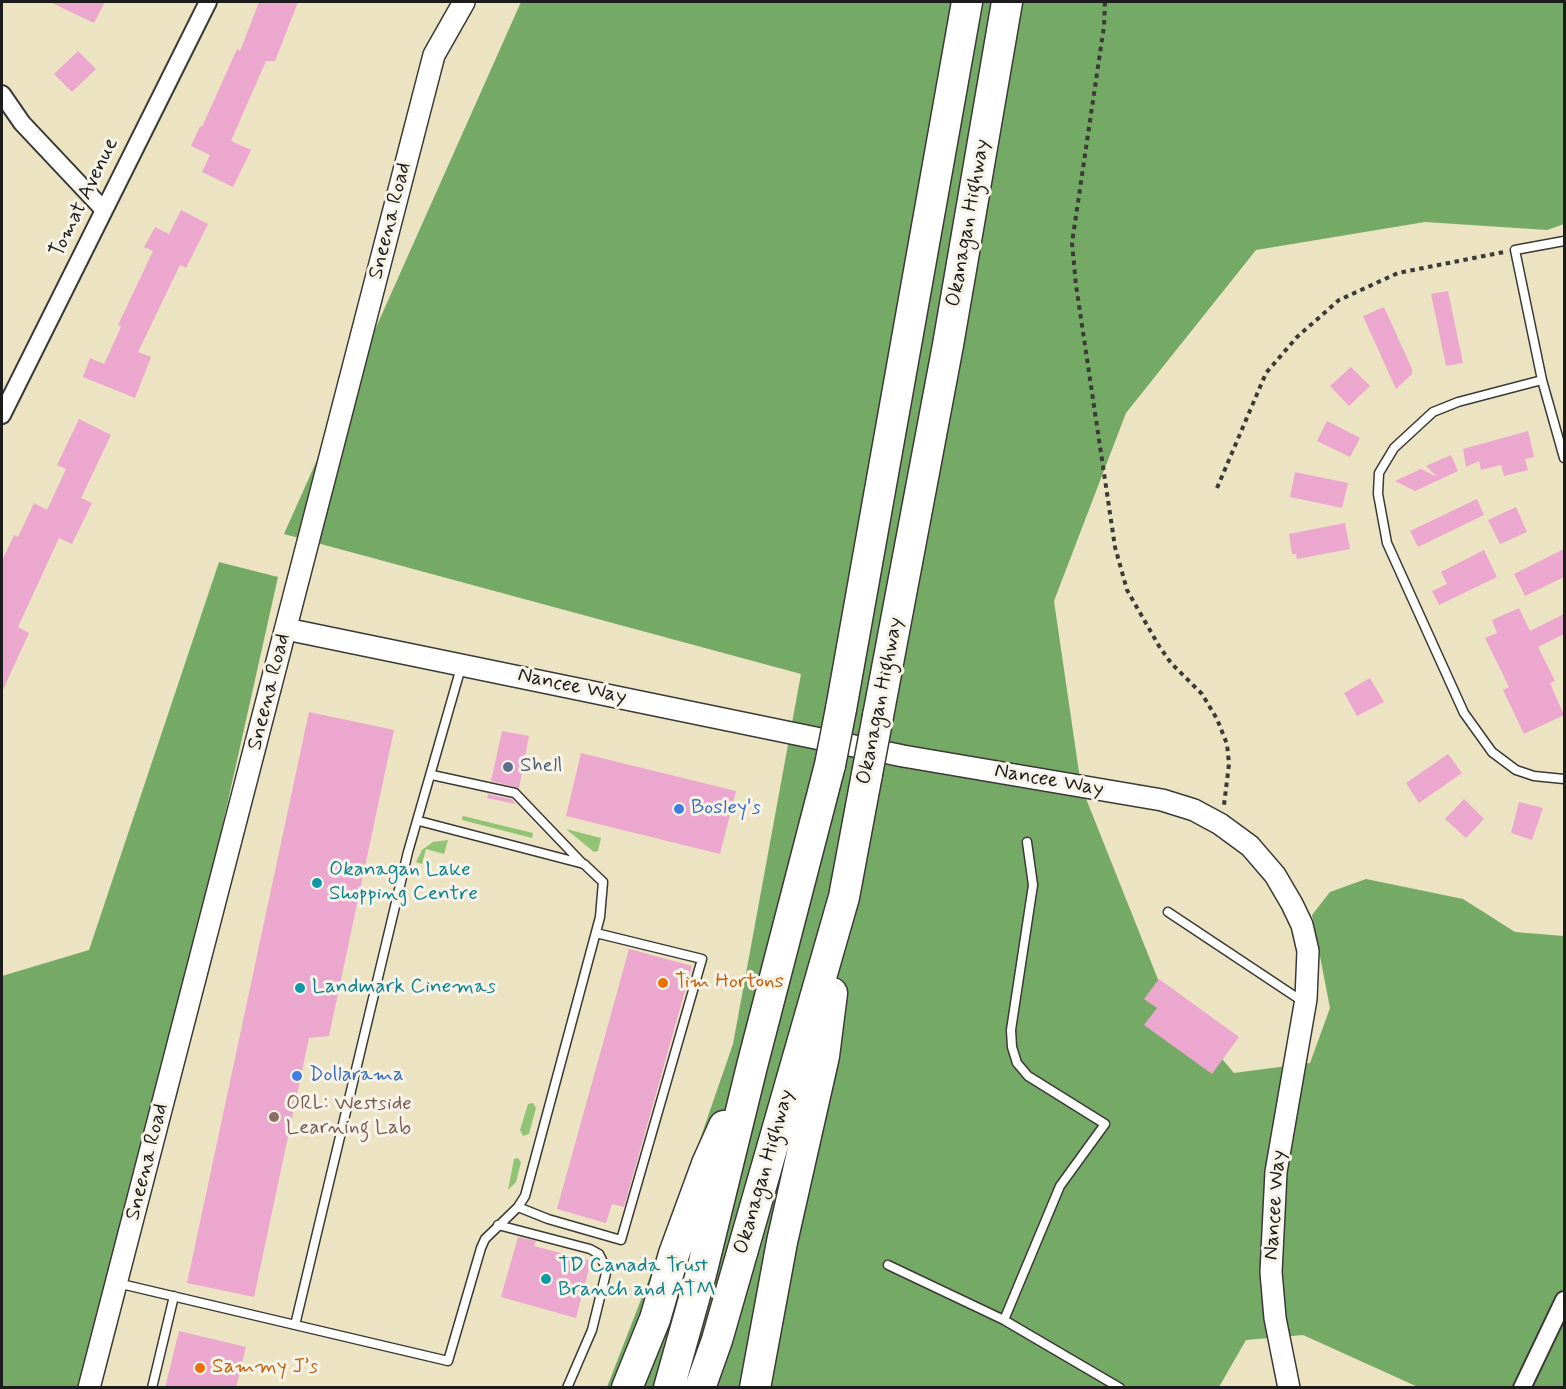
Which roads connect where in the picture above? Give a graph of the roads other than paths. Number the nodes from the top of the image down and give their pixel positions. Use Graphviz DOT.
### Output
graph roads {
  1 [pos="208,2"];
  2 [pos="464,2"];
  3 [pos="967,2"];
  4 [pos="1007,2"];
  5 [pos="2,94"];
  6 [pos="103,209"];
  7 [pos="1564,241"];
  8 [pos="1542,380"];
  9 [pos="2,415"];
  10 [pos="1564,458"];
  11 [pos="286,630"];
  12 [pos="462,664"];
  13 [pos="432,774"];
  14 [pos="1564,779"];
  15 [pos="419,821"];
  16 [pos="1027,842"];
  17 [pos="584,864"];
  18 [pos="844,897"];
  19 [pos="1168,912"];
  20 [pos="596,933"];
  21 [pos="1305,1003"];
  22 [pos="752,1066"];
  23 [pos="518,1207"];
  24 [pos="498,1225"];
  25 [pos="888,1265"];
  26 [pos="117,1283"];
  27 [pos="174,1296"];
  28 [pos="1564,1300"];
  29 [pos="1004,1320"];
  30 [pos="295,1325"];
  31 [pos="89,1388"];
  32 [pos="152,1388"];
  33 [pos="567,1388"];
  34 [pos="627,1388"];
  35 [pos="669,1388"];
  36 [pos="700,1388"];
  37 [pos="755,1388"];
  38 [pos="1120,1388"];
  39 [pos="1289,1388"];
  40 [pos="1522,1388"];
  1 -- 6 [label="street, Tomat Avenue"];
  2 -- 11 [label="street, Sneena Road"];
  3 -- 22 [label="highway, Okanagan Highway, bridge"];
  4 -- 18 [label="highway, Okanagan Highway, bridge"];
  5 -- 6 [label="street"];
  6 -- 9 [label="street, Tomat Avenue"];
  7 -- 8 [label="lane"];
  8 -- 10 [label="lane"];
  8 -- 14 [label="lane"];
  11 -- 12 [label="street, Nancee Way"];
  11 -- 26 [label="street, Sneena Road"];
  12 -- 13 [label="lane"];
  12 -- 21 [label="street, Nancee Way"];
  13 -- 15 [label="lane"];
  13 -- 17 [label="lane"];
  15 -- 17 [label="lane"];
  15 -- 30 [label="lane"];
  16 -- 29 [label="lane"];
  17 -- 20 [label="lane"];
  18 -- 36 [label="highway, Okanagan Highway"];
  18 -- 37 [label="highway"];
  19 -- 21 [label="lane"];
  20 -- 23 [label="lane"];
  20 -- 23 [label="lane"];
  21 -- 39 [label="street, Nancee Way"];
  22 -- 34 [label="highway"];
  22 -- 35 [label="highway, Okanagan Highway"];
  23 -- 24 [label="lane"];
  24 -- 30 [label="lane"];
  24 -- 33 [label="lane"];
  25 -- 29 [label="lane"];
  26 -- 27 [label="lane"];
  26 -- 31 [label="street, Sneena Road"];
  27 -- 30 [label="lane"];
  27 -- 32 [label="lane"];
  28 -- 40 [label="street"];
  29 -- 38 [label="lane"];
}
